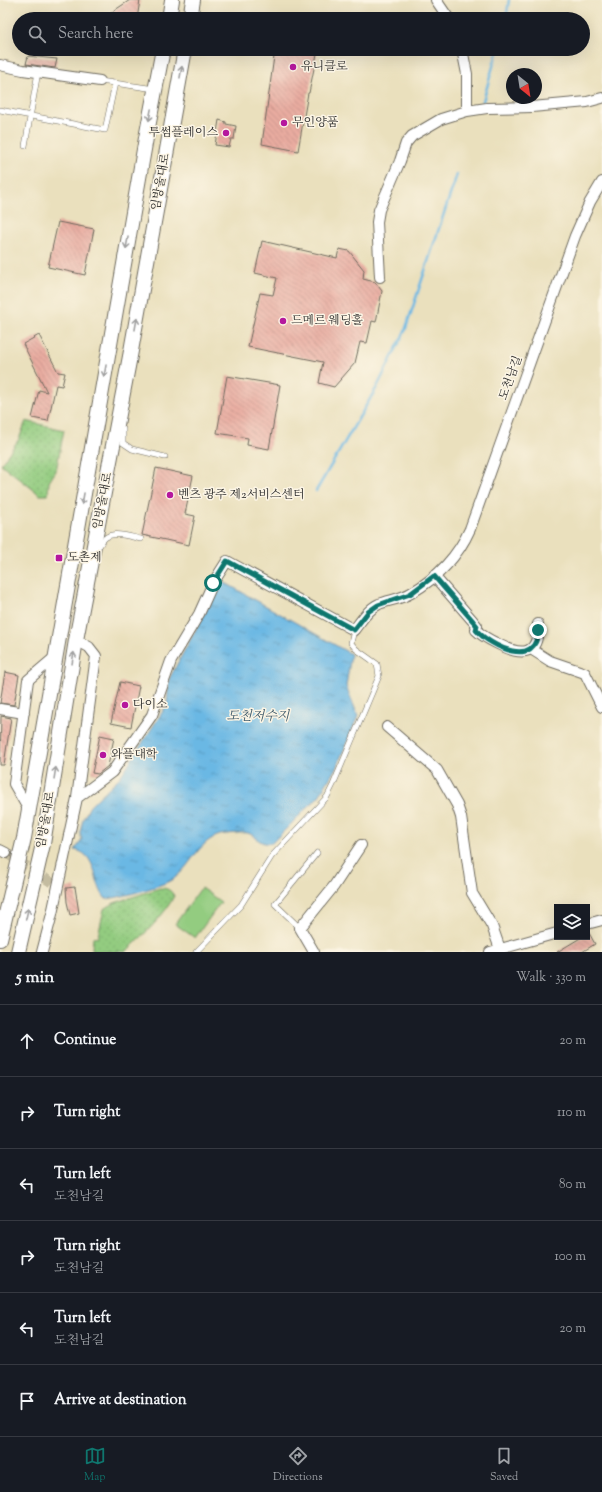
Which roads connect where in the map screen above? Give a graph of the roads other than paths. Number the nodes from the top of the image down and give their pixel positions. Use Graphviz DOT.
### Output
graph roads {
  1 [pos="172,0"];
  2 [pos="193,0"];
  3 [pos="436,0"];
  4 [pos="170,12"];
  5 [pos="191,12"];
  6 [pos="444,12"];
  7 [pos="162,56"];
  8 [pos="184,56"];
  9 [pos="463,56"];
  10 [pos="0,65"];
  11 [pos="38,72"];
  12 [pos="100,81"];
  13 [pos="114,83"];
  14 [pos="155,89"];
  15 [pos="602,98"];
  16 [pos="0,110"];
  17 [pos="467,111"];
  18 [pos="30,115"];
  19 [pos="25,146"];
  20 [pos="602,182"];
  21 [pos="380,277"];
  22 [pos="121,404"];
  23 [pos="165,457"];
  24 [pos="141,539"];
  25 [pos="90,570"];
  26 [pos="434,576"];
  27 [pos="538,624"];
  28 [pos="354,630"];
  29 [pos="76,640"];
  30 [pos="531,649"];
  31 [pos="55,658"];
  32 [pos="602,707"];
  33 [pos="0,709"];
  34 [pos="24,713"];
  35 [pos="387,727"];
  36 [pos="77,798"];
  37 [pos="29,810"];
  38 [pos="361,845"];
  39 [pos="317,853"];
  40 [pos="602,920"];
  41 [pos="590,923"];
  42 [pos="300,928"];
  43 [pos="554,934"];
  44 [pos="0,939"];
  45 [pos="495,950"];
  46 [pos="18,952"];
  47 [pos="42,952"];
  48 [pos="196,952"];
  49 [pos="314,952"];
  1 -- 4 [label="main road"];
  2 -- 5 [label="main road"];
  3 -- 6 [label="street"];
  7 -- 14 [label="main road, 임방울대로"];
  22 -- 8 [label="main road, 임방울대로, one-way"];
  9 -- 17 [label="street"];
  10 -- 11 [label="street"];
  11 -- 12 [label="street"];
  11 -- 18 [label="lane"];
  12 -- 13 [label="lane"];
  13 -- 14 [label="lane"];
  13 -- 18 [label="lane"];
  14 -- 31 [label="main road, 임방울대로, one-way"];
  15 -- 17 [label="street"];
  16 -- 18 [label="lane"];
  17 -- 21 [label="street"];
  18 -- 19 [label="lane"];
  20 -- 26 [label="street, 도천남길"];
  22 -- 23 [label="lane"];
  22 -- 25 [label="main road, 임방울대로"];
  24 -- 25 [label="lane"];
  25 -- 29 [label="main road, 임방울대로"];
  26 -- 28 [label="street, 도천남길"];
  26 -- 30 [label="street"];
  27 -- 30 [label="street"];
  28 -- 36 [label="street"];
  28 -- 48 [label="lane"];
  29 -- 36 [label="street"];
  46 -- 29 [label="main road, 임방울대로, one-way"];
  30 -- 32 [label="street"];
  31 -- 34 [label="street"];
  31 -- 37 [label="main road, 임방울대로"];
  33 -- 34 [label="street"];
  34 -- 37 [label="street"];
  35 -- 45 [label="street"];
  36 -- 47 [label="street"];
  37 -- 44 [label="main road, 임방울대로"];
  38 -- 42 [label="street"];
  39 -- 42 [label="lane"];
  40 -- 41 [label="street"];
  42 -- 49 [label="street"];
  43 -- 45 [label="street"];
}
